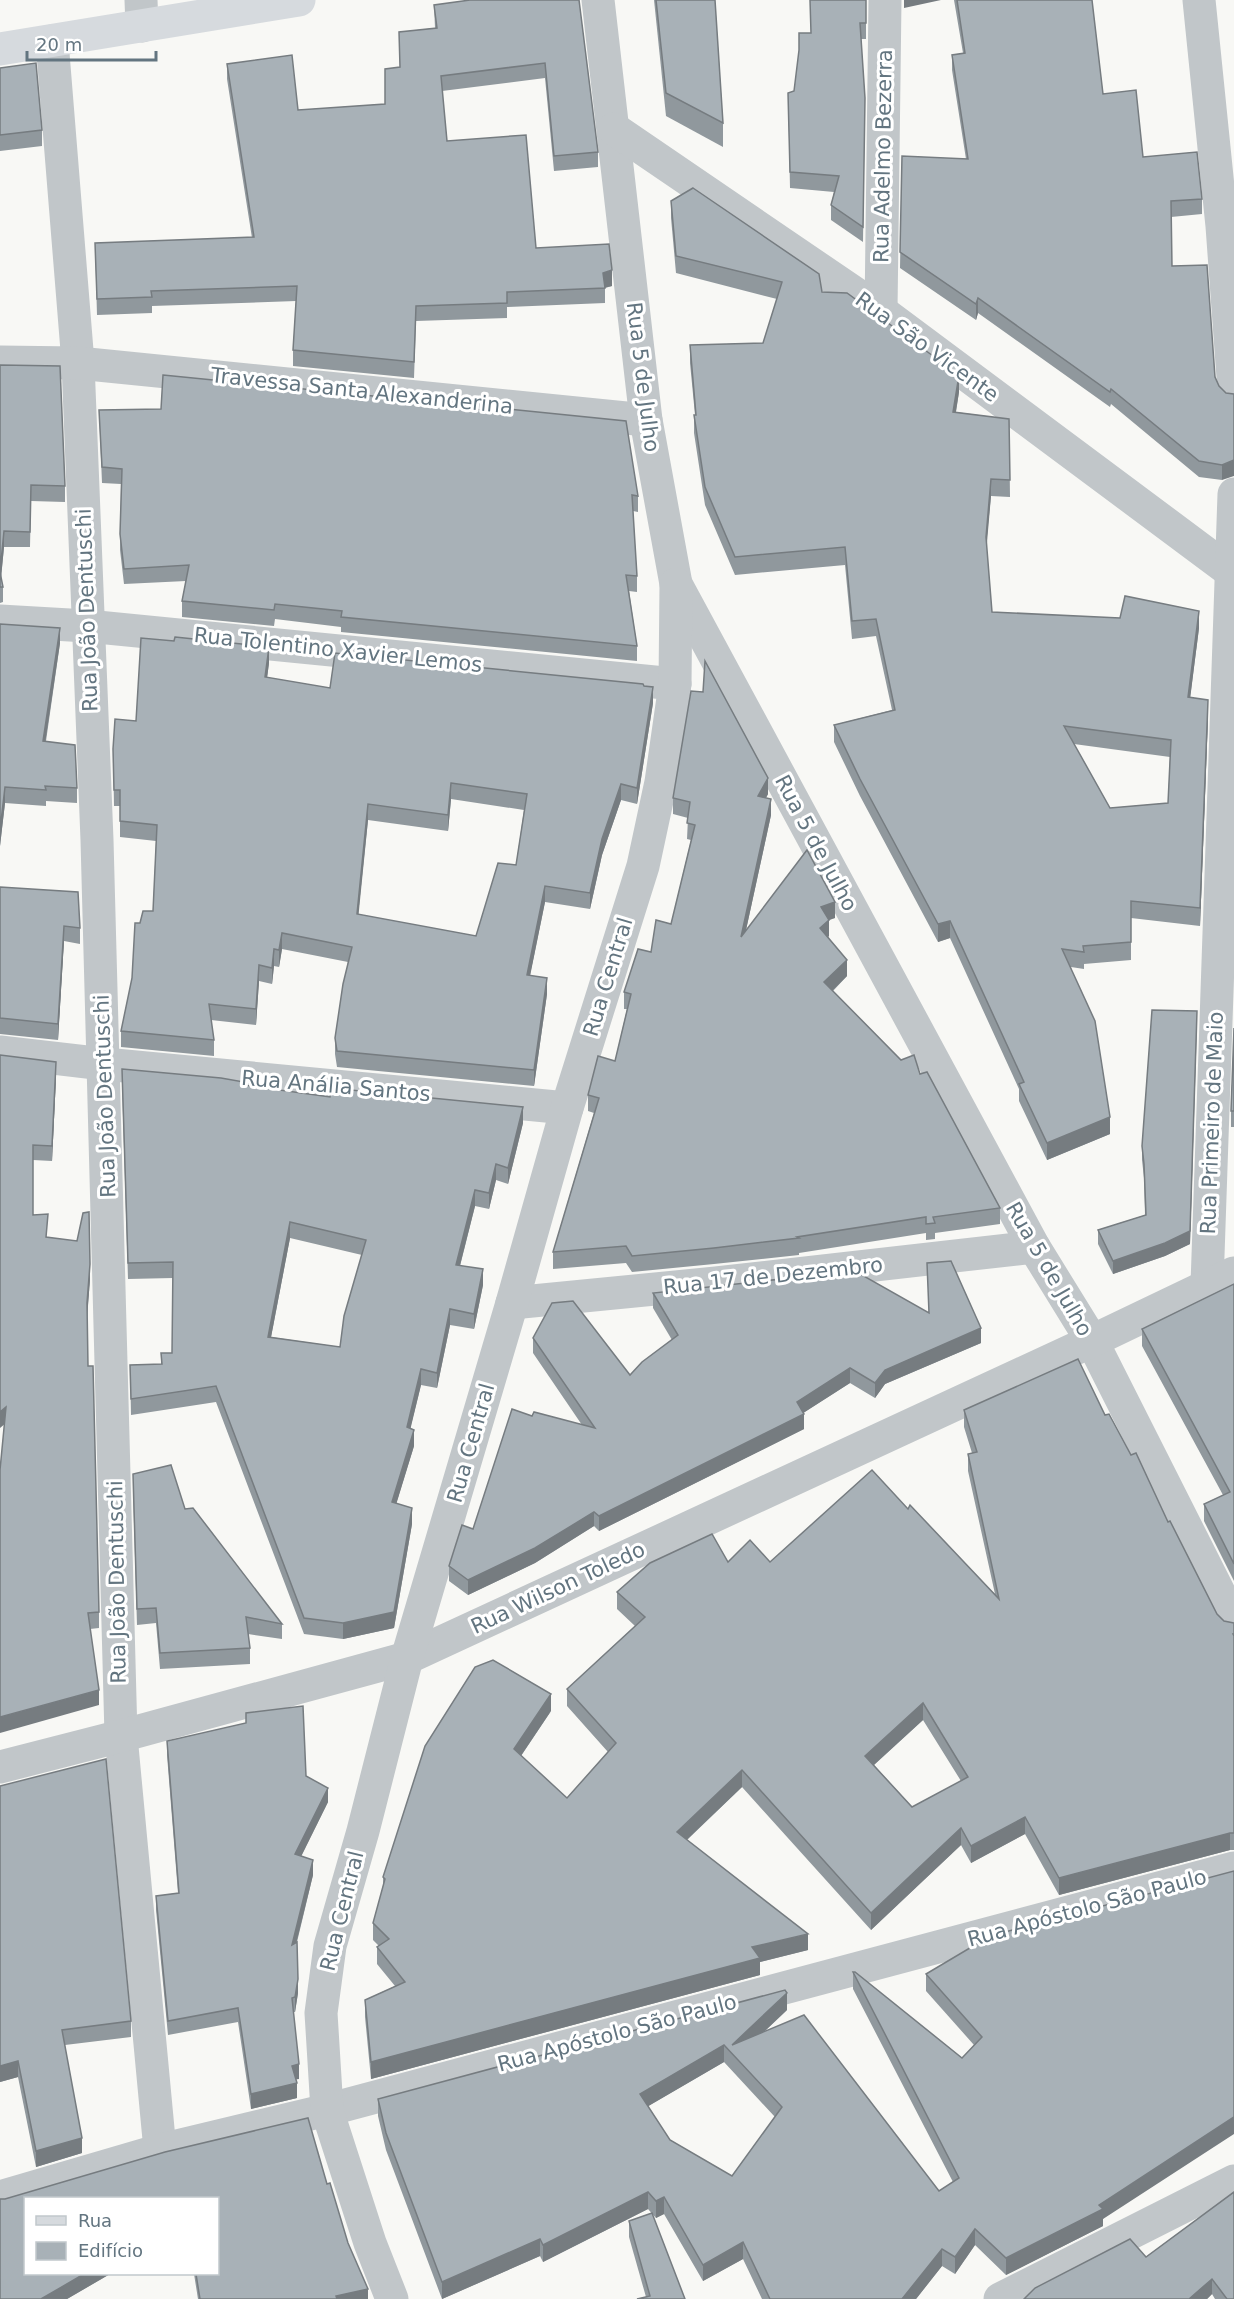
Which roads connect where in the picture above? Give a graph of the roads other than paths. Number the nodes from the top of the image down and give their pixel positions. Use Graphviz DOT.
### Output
graph roads {
  1 [pos="300,0"];
  2 [pos="598,0"];
  3 [pos="885,0"];
  4 [pos="1199,0"];
  5 [pos="142,13"];
  6 [pos="52,41"];
  7 [pos="0,49"];
  8 [pos="614,129"];
  9 [pos="1228,227"];
  10 [pos="881,311"];
  11 [pos="0,362"];
  12 [pos="78,363"];
  13 [pos="1234,391"];
  14 [pos="646,420"];
  15 [pos="1234,494"];
  16 [pos="1232,573"];
  17 [pos="676,584"];
  18 [pos="0,621"];
  19 [pos="87,626"];
  20 [pos="675,684"];
  21 [pos="0,1052"];
  22 [pos="104,1064"];
  23 [pos="567,1108"];
  24 [pos="1034,1247"];
  25 [pos="1220,1279"];
  26 [pos="512,1303"];
  27 [pos="1092,1341"];
  28 [pos="1234,1622"];
  29 [pos="407,1658"];
  30 [pos="121,1736"];
  31 [pos="0,1767"];
  32 [pos="1234,1868"];
  33 [pos="327,2110"];
  34 [pos="160,2150"];
  35 [pos="1234,2181"];
  36 [pos="0,2197"];
  37 [pos="392,2299"];
  38 [pos="1000,2299"];
  1 -- 5 [label="main road"];
  2 -- 8 [label="street, Rua 5 de Julho"];
  3 -- 10 [label="street, Rua Adelmo Bezerra"];
  4 -- 9 [label="street"];
  5 -- 6 [label="main road"];
  6 -- 7 [label="main road"];
  6 -- 12 [label="street, Rua João Dentuschi"];
  8 -- 10 [label="street, Rua São Vicente"];
  8 -- 14 [label="street, Rua 5 de Julho"];
  9 -- 13 [label="street"];
  10 -- 16 [label="street, Rua São Vicente"];
  11 -- 12 [label="street, Travessa Santa Alexanderina"];
  12 -- 14 [label="street, Travessa Santa Alexanderina"];
  12 -- 19 [label="street, Rua João Dentuschi"];
  14 -- 17 [label="street, Rua 5 de Julho"];
  15 -- 16 [label="street, Rua Primeiro de Maio"];
  16 -- 25 [label="street, Rua Primeiro de Maio"];
  17 -- 20 [label="street, Rua Central"];
  17 -- 24 [label="street, Rua 5 de Julho"];
  18 -- 19 [label="street, Rua Tolentino Xavier Lemos"];
  19 -- 20 [label="street, Rua Tolentino Xavier Lemos"];
  19 -- 22 [label="street, Rua João Dentuschi"];
  20 -- 23 [label="street, Rua Central"];
  21 -- 22 [label="street, Rua Anália Santos"];
  22 -- 23 [label="street, Rua Anália Santos"];
  22 -- 30 [label="street, Rua João Dentuschi"];
  23 -- 26 [label="street, Rua Central"];
  24 -- 26 [label="street, Rua 17 de Dezembro"];
  24 -- 27 [label="street, Rua 5 de Julho"];
  25 -- 27 [label="street, Rua Wilson Toledo"];
  26 -- 29 [label="street, Rua Central"];
  27 -- 28 [label="street, Rua 5 de Julho"];
  27 -- 29 [label="street, Rua Wilson Toledo"];
  29 -- 30 [label="street, Rua Wilson Toledo"];
  29 -- 33 [label="street, Rua Central"];
  30 -- 31 [label="street, Rua Wilson Toledo"];
  30 -- 34 [label="street, Rua João Dentuschi"];
  32 -- 33 [label="street, Rua Apóstolo São Paulo"];
  33 -- 34 [label="street, Rua Apóstolo São Paulo"];
  33 -- 37 [label="street, Rua Central"];
  34 -- 36 [label="street, Rua Apóstolo São Paulo"];
  35 -- 38 [label="street"];
}
